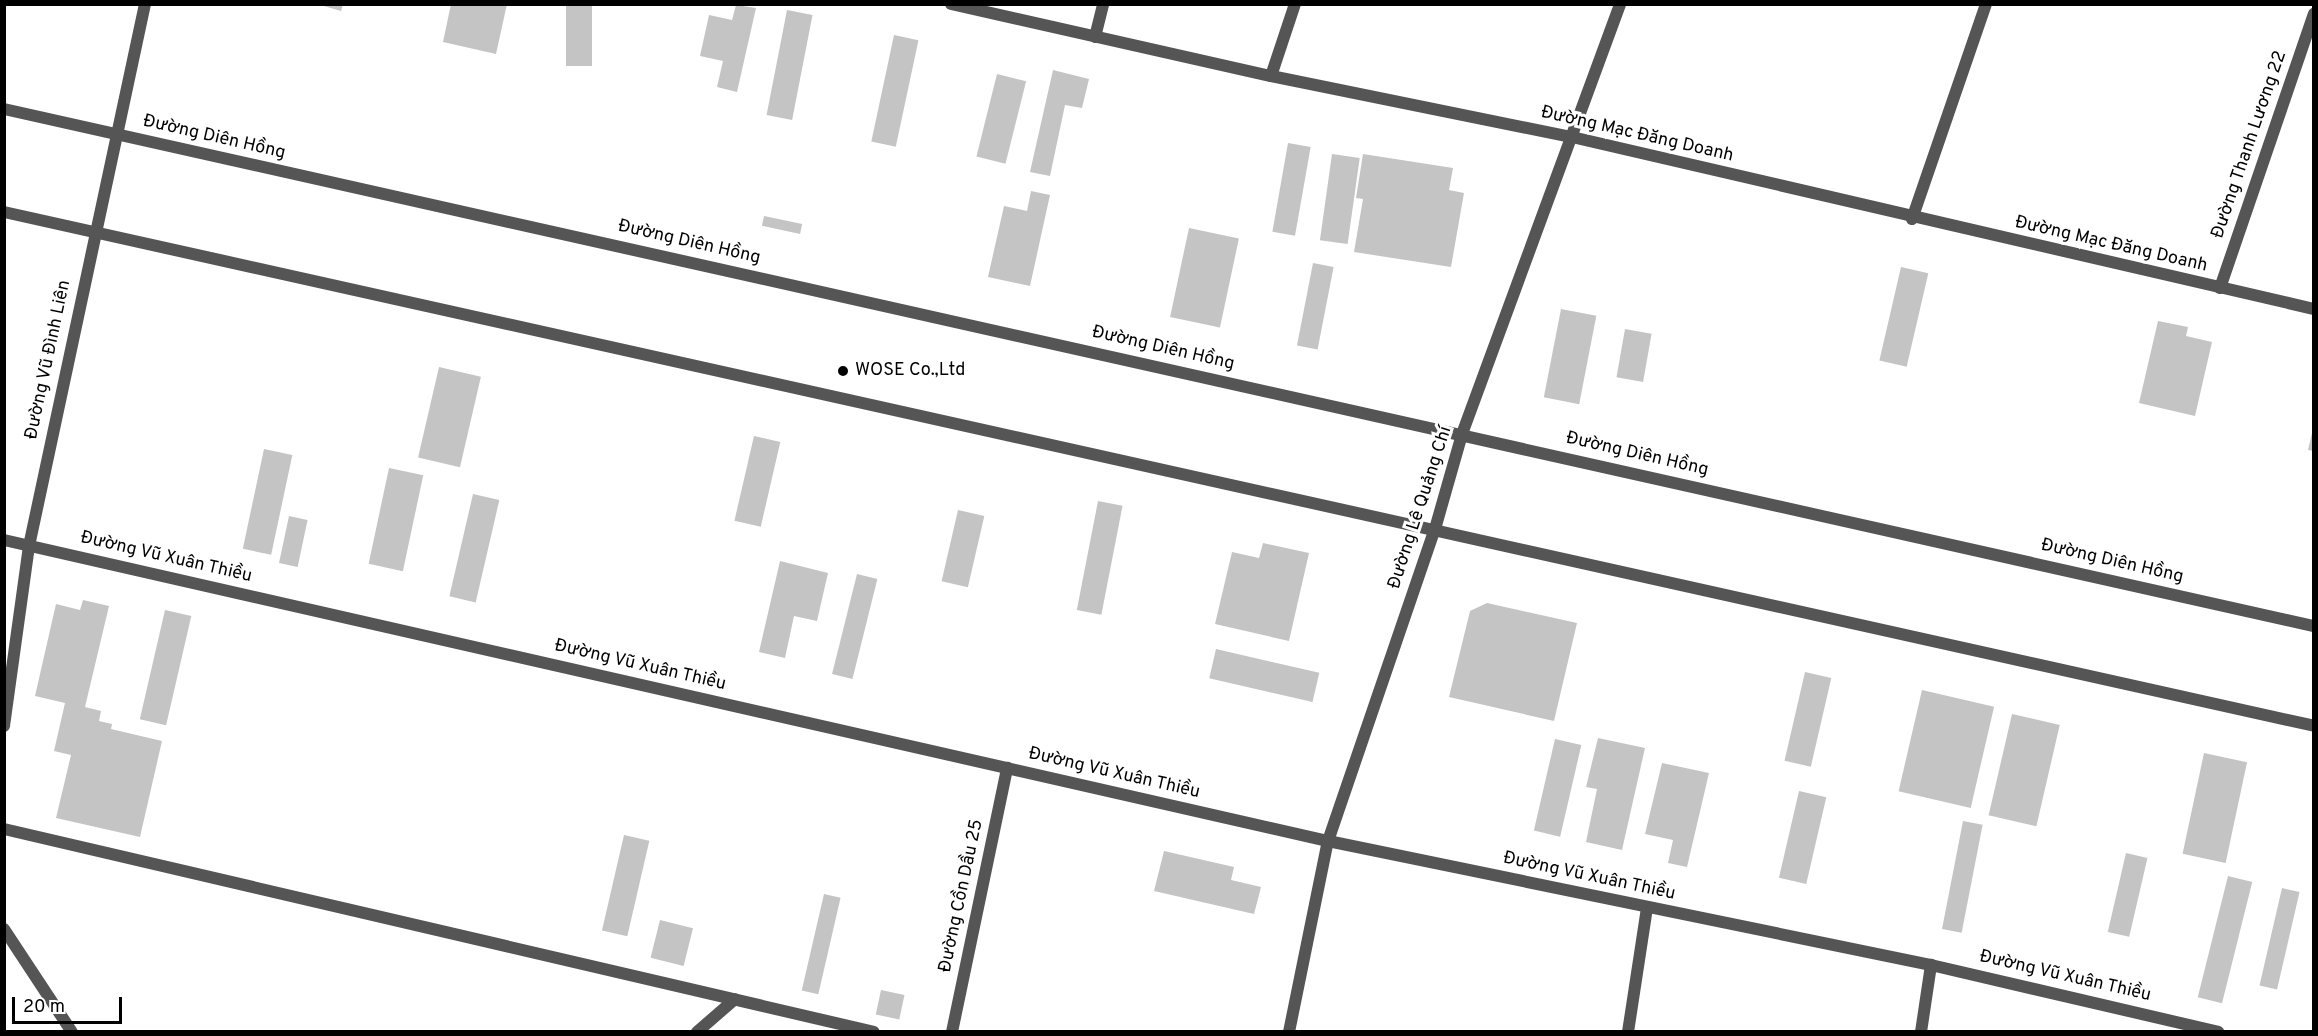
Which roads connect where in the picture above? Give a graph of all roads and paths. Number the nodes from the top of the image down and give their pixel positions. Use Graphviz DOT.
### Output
graph roads {
  1 [pos="145,4"];
  2 [pos="951,4"];
  3 [pos="1103,4"];
  4 [pos="1295,4"];
  5 [pos="1620,4"];
  6 [pos="1986,4"];
  7 [pos="2313,14"];
  8 [pos="1095,37"];
  9 [pos="1271,76"];
  10 [pos="4,109"];
  11 [pos="114,134"];
  12 [pos="1572,137"];
  13 [pos="4,212"];
  14 [pos="1911,219"];
  15 [pos="93,232"];
  16 [pos="2220,288"];
  17 [pos="2313,309"];
  18 [pos="1462,434"];
  19 [pos="1435,529"];
  20 [pos="4,540"];
  21 [pos="29,546"];
  22 [pos="2313,626"];
  23 [pos="4,726"];
  24 [pos="2313,726"];
  25 [pos="1007,768"];
  26 [pos="4,829"];
  27 [pos="1328,841"];
  28 [pos="1647,908"];
  29 [pos="4,929"];
  30 [pos="1931,965"];
  31 [pos="735,999"];
  32 [pos="72,1032"];
  33 [pos="697,1032"];
  34 [pos="874,1032"];
  35 [pos="952,1032"];
  36 [pos="1289,1032"];
  37 [pos="1628,1032"];
  38 [pos="1921,1032"];
  39 [pos="2218,1032"];
  1 -- 11 [label="street, Đường Vũ Đình Liên"];
  2 -- 8 [label="street, Đường Mạc Đăng Doanh"];
  3 -- 8 [label="street"];
  4 -- 9 [label="street"];
  5 -- 12 [label="street, Đường Lê Quảng Chí"];
  6 -- 14 [label="street"];
  7 -- 16 [label="street, Đường Thanh Lương 22"];
  8 -- 9 [label="street, Đường Mạc Đăng Doanh"];
  9 -- 12 [label="street, Đường Mạc Đăng Doanh"];
  10 -- 11 [label="street, Đường Diên Hồng"];
  11 -- 15 [label="street, Đường Vũ Đình Liên"];
  11 -- 18 [label="street, Đường Diên Hồng"];
  12 -- 14 [label="street, Đường Mạc Đăng Doanh"];
  12 -- 18 [label="street, Đường Lê Quảng Chí"];
  13 -- 15 [label="street"];
  14 -- 16 [label="street, Đường Mạc Đăng Doanh"];
  15 -- 19 [label="street"];
  15 -- 21 [label="street, Đường Vũ Đình Liên"];
  16 -- 17 [label="street, Đường Mạc Đăng Doanh"];
  18 -- 19 [label="street, Đường Lê Quảng Chí"];
  18 -- 22 [label="street, Đường Diên Hồng"];
  19 -- 24 [label="street"];
  19 -- 27 [label="street, Đường Lê Quảng Chí"];
  20 -- 21 [label="street, Đường Vũ Xuân Thiều"];
  21 -- 23 [label="street, Đường Vũ Đình Liên"];
  21 -- 25 [label="street, Đường Vũ Xuân Thiều"];
  25 -- 27 [label="street, Đường Vũ Xuân Thiều"];
  25 -- 35 [label="street, Đường Cồn Dầu 25"];
  26 -- 31 [label="street"];
  27 -- 28 [label="street, Đường Vũ Xuân Thiều"];
  27 -- 36 [label="street, Đường Lê Quảng Chí"];
  28 -- 30 [label="street, Đường Vũ Xuân Thiều"];
  28 -- 37 [label="street"];
  29 -- 32 [label="street"];
  30 -- 38 [label="street"];
  30 -- 39 [label="street, Đường Vũ Xuân Thiều"];
  31 -- 33 [label="street"];
  31 -- 34 [label="street"];
}
